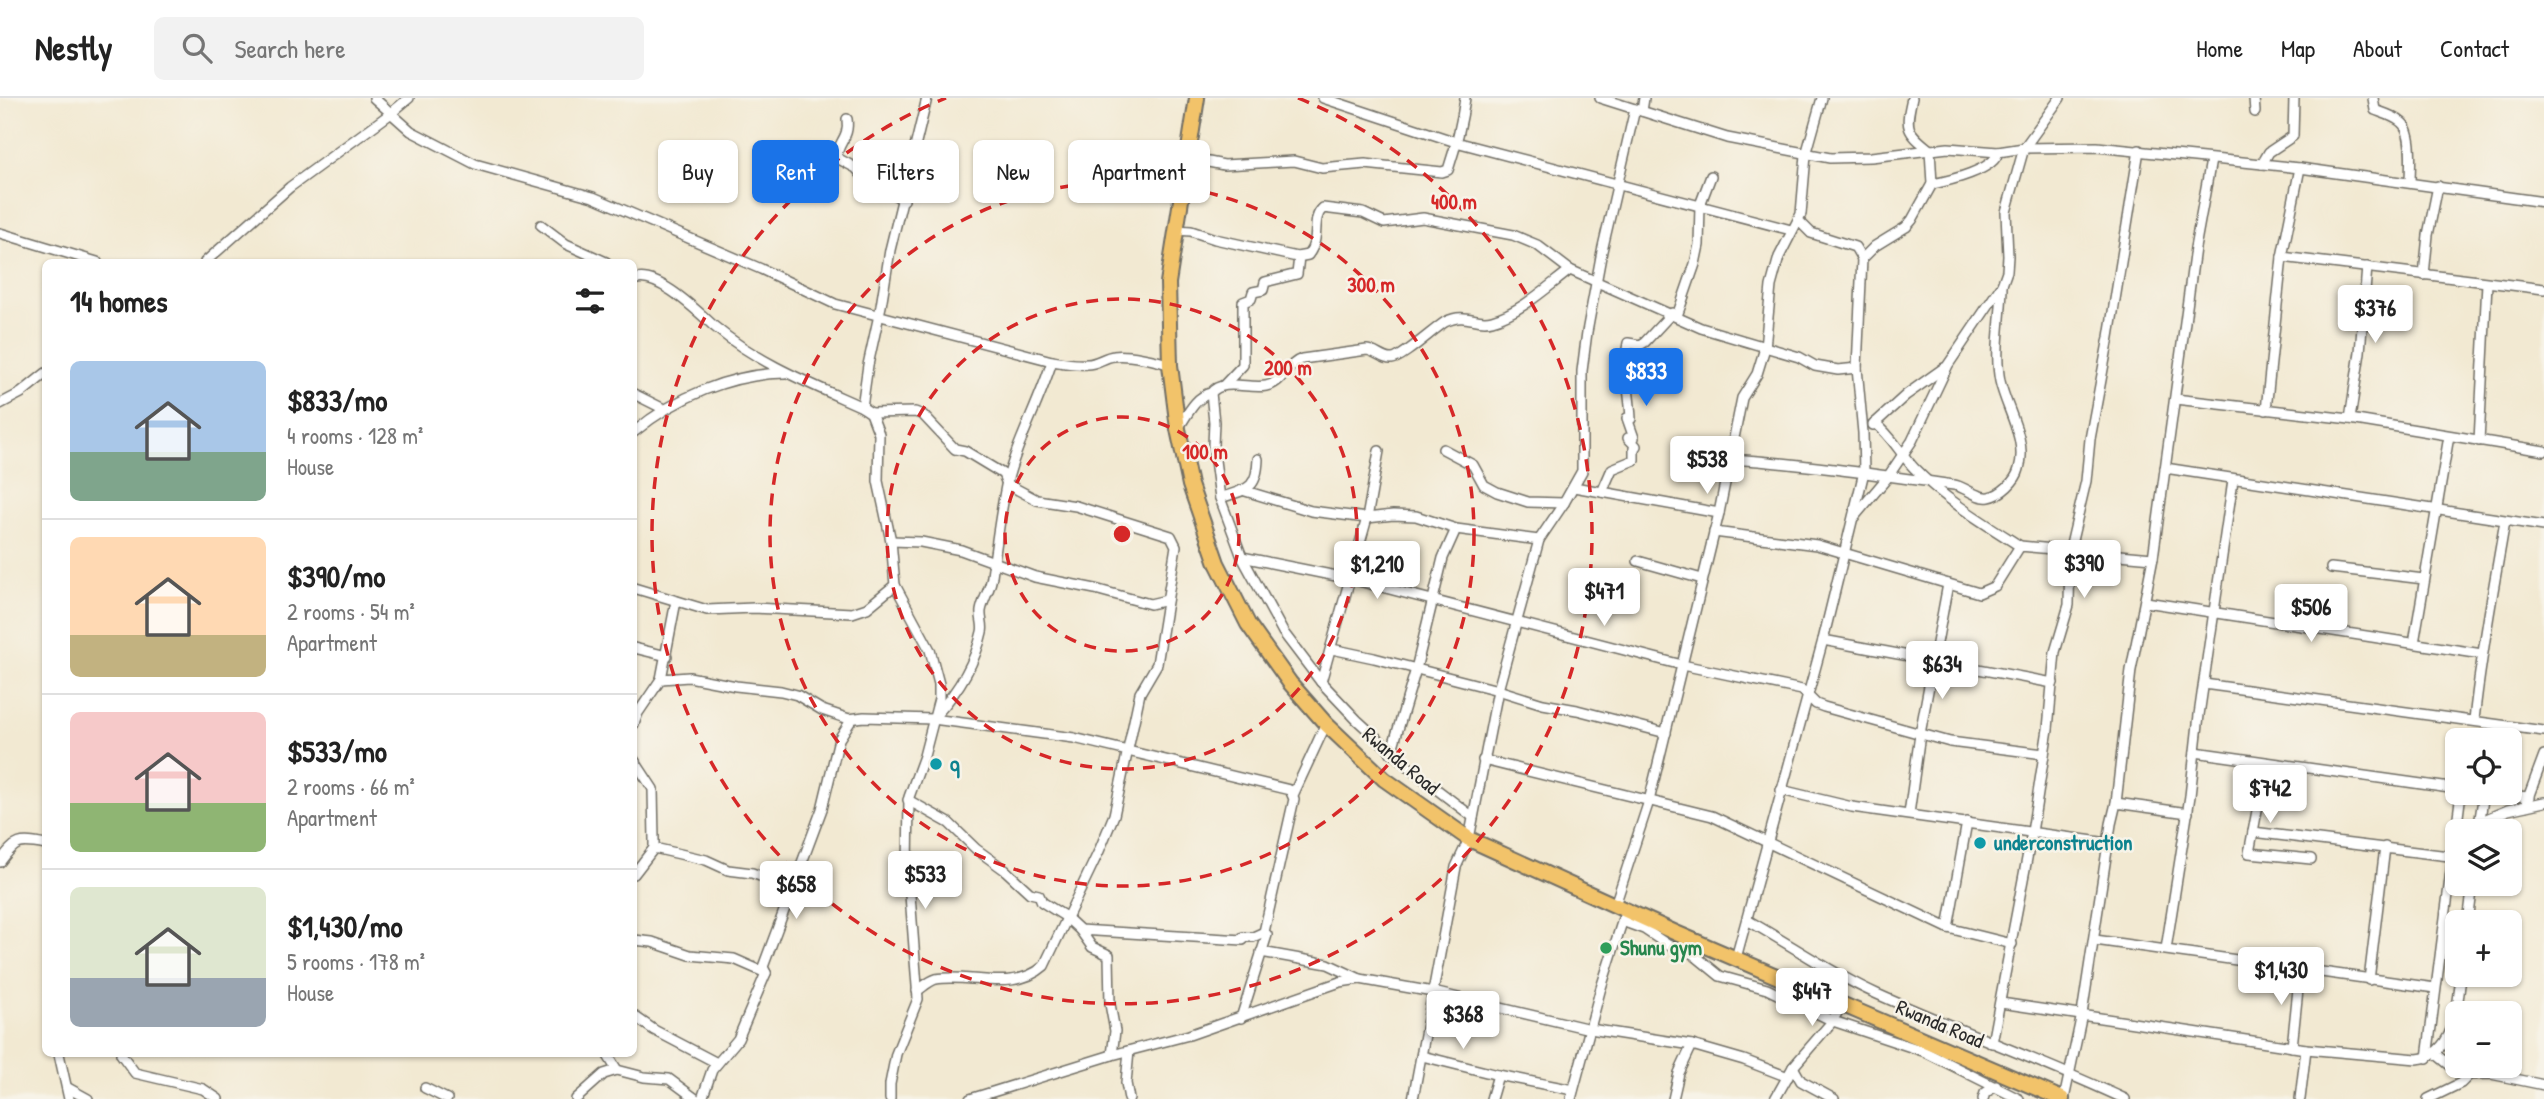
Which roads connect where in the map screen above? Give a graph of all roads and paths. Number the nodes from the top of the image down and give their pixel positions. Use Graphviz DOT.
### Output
graph roads {
  1 [pos="374,98"];
  2 [pos="409,98"];
  3 [pos="927,98"];
  4 [pos="1197,98"];
  5 [pos="1323,98"];
  6 [pos="1465,98"];
  7 [pos="1600,98"];
  8 [pos="1644,98"];
  9 [pos="1822,98"];
  10 [pos="1912,98"];
  11 [pos="2060,98"];
  12 [pos="2255,98"];
  13 [pos="2294,98"];
  14 [pos="2373,98"];
  15 [pos="1638,111"];
  16 [pos="2255,112"];
  17 [pos="390,114"];
  18 [pos="847,119"];
  19 [pos="918,140"];
  20 [pos="1191,140"];
  21 [pos="1456,142"];
  22 [pos="2024,148"];
  23 [pos="1930,150"];
  24 [pos="2139,150"];
  25 [pos="1998,152"];
  26 [pos="1806,155"];
  27 [pos="2211,160"];
  28 [pos="1210,162"];
  29 [pos="2262,164"];
  30 [pos="853,166"];
  31 [pos="2300,168"];
  32 [pos="1711,176"];
  33 [pos="2410,183"];
  34 [pos="1618,184"];
  35 [pos="1931,184"];
  36 [pos="2438,186"];
  37 [pos="2544,202"];
  38 [pos="903,203"];
  39 [pos="1180,203"];
  40 [pos="1700,205"];
  41 [pos="1799,221"];
  42 [pos="541,225"];
  43 [pos="1175,230"];
  44 [pos="1791,230"];
  45 [pos="0,233"];
  46 [pos="1299,257"];
  47 [pos="2281,257"];
  48 [pos="87,259"];
  49 [pos="208,259"];
  50 [pos="599,259"];
  51 [pos="1862,259"];
  52 [pos="2367,267"];
  53 [pos="1570,270"];
  54 [pos="2424,275"];
  55 [pos="637,280"];
  56 [pos="1596,281"];
  57 [pos="2487,283"];
  58 [pos="2002,285"];
  59 [pos="2544,289"];
  60 [pos="1675,315"];
  61 [pos="879,317"];
  62 [pos="1765,348"];
  63 [pos="1052,361"];
  64 [pos="1170,365"];
  65 [pos="1948,365"];
  66 [pos="1857,368"];
  67 [pos="787,373"];
  68 [pos="42,376"];
  69 [pos="1224,384"];
  70 [pos="1211,393"];
  71 [pos="637,396"];
  72 [pos="2175,400"];
  73 [pos="0,404"];
  74 [pos="862,407"];
  75 [pos="664,409"];
  76 [pos="2266,410"];
  77 [pos="872,414"];
  78 [pos="2350,419"];
  79 [pos="1874,423"];
  80 [pos="1178,429"];
  81 [pos="637,430"];
  82 [pos="1863,433"];
  83 [pos="2449,436"];
  84 [pos="2479,441"];
  85 [pos="1443,449"];
  86 [pos="1378,451"];
  87 [pos="2544,451"];
  88 [pos="1903,454"];
  89 [pos="1258,458"];
  90 [pos="1731,459"];
  91 [pos="2165,468"];
  92 [pos="1864,472"];
  93 [pos="1887,478"];
  94 [pos="2233,480"];
  95 [pos="1931,483"];
  96 [pos="1007,484"];
  97 [pos="1574,487"];
  98 [pos="1242,490"];
  99 [pos="1602,492"];
  100 [pos="1220,498"];
  101 [pos="1564,503"];
  102 [pos="2436,510"];
  103 [pos="1718,513"];
  104 [pos="1367,518"];
  105 [pos="1853,519"];
  106 [pos="2505,520"];
  107 [pos="2544,526"];
  108 [pos="1456,529"];
  109 [pos="1714,532"];
  110 [pos="1539,540"];
  111 [pos="891,541"];
  112 [pos="2020,546"];
  113 [pos="2070,549"];
  114 [pos="1845,554"];
  115 [pos="1242,557"];
  116 [pos="2153,558"];
  117 [pos="992,560"];
  118 [pos="1639,561"];
  119 [pos="2331,568"];
  120 [pos="1351,579"];
  121 [pos="1702,579"];
  122 [pos="2424,579"];
  123 [pos="1948,584"];
  124 [pos="895,585"];
  125 [pos="637,590"];
  126 [pos="1167,600"];
  127 [pos="1433,600"];
  128 [pos="676,601"];
  129 [pos="2146,603"];
  130 [pos="2213,614"];
  131 [pos="1518,621"];
  132 [pos="1823,639"];
  133 [pos="2414,643"];
  134 [pos="637,649"];
  135 [pos="1332,649"];
  136 [pos="2482,654"];
  137 [pos="667,656"];
  138 [pos="1934,659"];
  139 [pos="1682,665"];
  140 [pos="1416,669"];
  141 [pos="661,679"];
  142 [pos="1321,682"];
  143 [pos="2053,682"];
  144 [pos="2204,684"];
  145 [pos="1498,690"];
  146 [pos="1807,695"];
  147 [pos="637,712"];
  148 [pos="852,719"];
  149 [pos="933,719"];
  150 [pos="2474,720"];
  151 [pos="1326,724"];
  152 [pos="2544,731"];
  153 [pos="1666,733"];
  154 [pos="1920,734"];
  155 [pos="1128,751"];
  156 [pos="2195,752"];
  157 [pos="1391,753"];
  158 [pos="2044,754"];
  159 [pos="2544,755"];
  160 [pos="1483,760"];
  161 [pos="2266,762"];
  162 [pos="637,765"];
  163 [pos="2541,771"];
  164 [pos="2445,787"];
  165 [pos="1781,790"];
  166 [pos="1294,793"];
  167 [pos="908,800"];
  168 [pos="1649,801"];
  169 [pos="2522,801"];
  170 [pos="2527,802"];
  171 [pos="2544,802"];
  172 [pos="2116,803"];
  173 [pos="2188,813"];
  174 [pos="1909,814"];
  175 [pos="1473,817"];
  176 [pos="2488,819"];
  177 [pos="1966,822"];
  178 [pos="2032,832"];
  179 [pos="2253,832"];
  180 [pos="1469,839"];
  181 [pos="1767,842"];
  182 [pos="2108,843"];
  183 [pos="42,845"];
  184 [pos="2385,847"];
  185 [pos="653,848"];
  186 [pos="2445,855"];
  187 [pos="2311,859"];
  188 [pos="0,862"];
  189 [pos="637,870"];
  190 [pos="793,888"];
  191 [pos="2449,896"];
  192 [pos="1621,912"];
  193 [pos="1066,917"];
  194 [pos="1747,920"];
  195 [pos="1948,928"];
  196 [pos="1080,930"];
  197 [pos="1264,932"];
  198 [pos="637,940"];
  199 [pos="2095,940"];
  200 [pos="2012,944"];
  201 [pos="2166,949"];
  202 [pos="1261,952"];
  203 [pos="1732,956"];
  204 [pos="2300,970"];
  205 [pos="766,973"];
  206 [pos="1720,976"];
  207 [pos="1360,979"];
  208 [pos="2370,980"];
  209 [pos="2459,987"];
  210 [pos="2435,988"];
  211 [pos="917,991"];
  212 [pos="1433,992"];
  213 [pos="2001,1003"];
  214 [pos="1842,1005"];
  215 [pos="2082,1014"];
  216 [pos="637,1018"];
  217 [pos="1241,1018"];
  218 [pos="1833,1021"];
  219 [pos="1590,1029"];
  220 [pos="1992,1043"];
  221 [pos="1692,1045"];
  222 [pos="2292,1047"];
  223 [pos="2305,1049"];
  224 [pos="1129,1051"];
  225 [pos="1112,1055"];
  226 [pos="2431,1055"];
  227 [pos="1422,1056"];
  228 [pos="60,1057"];
  229 [pos="123,1057"];
  230 [pos="609,1057"];
  231 [pos="717,1063"];
  232 [pos="2445,1064"];
  233 [pos="1793,1068"];
  234 [pos="617,1070"];
  235 [pos="2071,1073"];
  236 [pos="1498,1075"];
  237 [pos="1788,1077"];
  238 [pos="2466,1078"];
  239 [pos="2512,1078"];
  240 [pos="2544,1085"];
  241 [pos="1996,1086"];
  242 [pos="68,1088"];
  243 [pos="425,1088"];
  244 [pos="1572,1094"];
  245 [pos="69,1099"];
  246 [pos="88,1099"];
  247 [pos="218,1099"];
  248 [pos="447,1099"];
  249 [pos="576,1099"];
  250 [pos="696,1099"];
  251 [pos="702,1099"];
  252 [pos="890,1099"];
  253 [pos="970,1099"];
  254 [pos="1129,1099"];
  255 [pos="1413,1099"];
  256 [pos="1491,1099"];
  257 [pos="1673,1099"];
  258 [pos="1775,1099"];
  259 [pos="1834,1099"];
  260 [pos="1983,1099"];
  261 [pos="2019,1099"];
  262 [pos="2063,1099"];
  263 [pos="2125,1099"];
  264 [pos="2300,1099"];
  265 [pos="2428,1099"];
  1 -- 17 [label="street"];
  2 -- 17 [label="street"];
  3 -- 19 [label="street"];
  4 -- 20 [label="highway, Rwanda Road"];
  5 -- 21 [label="street"];
  6 -- 21 [label="street"];
  7 -- 15 [label="street"];
  8 -- 15 [label="street"];
  9 -- 26 [label="street"];
  10 -- 23 [label="street"];
  11 -- 22 [label="street"];
  12 -- 16 [label="street"];
  13 -- 29 [label="street"];
  14 -- 33 [label="street"];
  15 -- 26 [label="street"];
  15 -- 34 [label="street"];
  17 -- 49 [label="street"];
  17 -- 61 [label="street"];
  18 -- 30 [label="street"];
  21 -- 28 [label="street"];
  21 -- 34 [label="street"];
  22 -- 24 [label="street"];
  22 -- 25 [label="street"];
  22 -- 58 [label="street"];
  23 -- 25 [label="street"];
  23 -- 26 [label="street"];
  23 -- 35 [label="street"];
  24 -- 27 [label="street"];
  24 -- 113 [label="street"];
  25 -- 35 [label="street"];
  26 -- 41 [label="street"];
  27 -- 29 [label="street"];
  27 -- 72 [label="street"];
  29 -- 31 [label="street"];
  31 -- 33 [label="street"];
  31 -- 47 [label="street"];
  32 -- 40 [label="street"];
  33 -- 36 [label="street"];
  34 -- 40 [label="street"];
  34 -- 56 [label="street"];
  35 -- 51 [label="street"];
  36 -- 37 [label="street"];
  36 -- 54 [label="street"];
  38 -- 61 [label="street"];
  39 -- 43 [label="highway, Rwanda Road"];
  40 -- 44 [label="street"];
  40 -- 60 [label="street"];
  41 -- 44 [label="street"];
  41 -- 51 [label="street"];
  42 -- 50 [label="street"];
  43 -- 46 [label="street"];
  43 -- 64 [label="highway, Rwanda Road"];
  44 -- 62 [label="street"];
  45 -- 48 [label="street"];
  46 -- 53 [label="street"];
  46 -- 69 [label="street"];
  47 -- 52 [label="street"];
  47 -- 76 [label="street"];
  51 -- 66 [label="street"];
  52 -- 54 [label="street"];
  52 -- 78 [label="street"];
  53 -- 56 [label="street"];
  53 -- 69 [label="street"];
  54 -- 57 [label="street"];
  55 -- 67 [label="street"];
  56 -- 60 [label="street"];
  56 -- 97 [label="street"];
  57 -- 59 [label="street"];
  57 -- 84 [label="street"];
  58 -- 65 [label="street"];
  58 -- 95 [label="street"];
  60 -- 62 [label="street"];
  60 -- 99 [label="street"];
  61 -- 63 [label="street"];
  61 -- 74 [label="street"];
  62 -- 66 [label="street"];
  62 -- 90 [label="street"];
  63 -- 64 [label="street"];
  63 -- 96 [label="street"];
  64 -- 80 [label="highway, Rwanda Road"];
  65 -- 79 [label="street"];
  65 -- 88 [label="street"];
  66 -- 82 [label="street"];
  67 -- 74 [label="street"];
  67 -- 75 [label="street"];
  68 -- 73 [label="street"];
  69 -- 70 [label="street"];
  70 -- 80 [label="street"];
  70 -- 100 [label="street"];
  71 -- 75 [label="street"];
  72 -- 76 [label="street"];
  72 -- 91 [label="street"];
  74 -- 77 [label="street"];
  75 -- 81 [label="street"];
  76 -- 78 [label="street"];
  77 -- 96 [label="street"];
  77 -- 111 [label="street"];
  78 -- 83 [label="street"];
  79 -- 82 [label="street"];
  79 -- 88 [label="street"];
  80 -- 151 [label="highway, Rwanda Road"];
  82 -- 92 [label="street"];
  83 -- 84 [label="street"];
  83 -- 102 [label="street"];
  84 -- 87 [label="street"];
  85 -- 101 [label="street"];
  86 -- 104 [label="street"];
  88 -- 93 [label="street"];
  88 -- 95 [label="street"];
  89 -- 98 [label="street"];
  90 -- 92 [label="street"];
  90 -- 103 [label="street"];
  91 -- 94 [label="street"];
  91 -- 116 [label="street"];
  92 -- 93 [label="street"];
  92 -- 105 [label="street"];
  93 -- 95 [label="street"];
  93 -- 105 [label="street"];
  94 -- 102 [label="street"];
  94 -- 130 [label="street"];
  95 -- 112 [label="street"];
  96 -- 117 [label="street"];
  96 -- 126 [label="street"];
  97 -- 99 [label="street"];
  97 -- 101 [label="street"];
  98 -- 100 [label="street"];
  98 -- 104 [label="street"];
  99 -- 103 [label="street"];
  100 -- 115 [label="street"];
  101 -- 110 [label="street"];
  102 -- 106 [label="street"];
  102 -- 122 [label="street"];
  103 -- 109 [label="street"];
  104 -- 108 [label="street"];
  104 -- 120 [label="street"];
  105 -- 114 [label="street"];
  106 -- 107 [label="street"];
  106 -- 136 [label="street"];
  108 -- 110 [label="street"];
  108 -- 127 [label="street"];
  109 -- 114 [label="street"];
  109 -- 121 [label="street"];
  110 -- 131 [label="street"];
  111 -- 117 [label="street"];
  111 -- 124 [label="street"];
  112 -- 113 [label="street"];
  112 -- 123 [label="street"];
  113 -- 116 [label="street"];
  113 -- 143 [label="street"];
  114 -- 123 [label="street"];
  114 -- 132 [label="street"];
  115 -- 120 [label="street"];
  115 -- 142 [label="street"];
  116 -- 129 [label="street"];
  117 -- 126 [label="street"];
  117 -- 149 [label="street"];
  118 -- 121 [label="street"];
  119 -- 122 [label="street"];
  120 -- 127 [label="street"];
  120 -- 135 [label="street"];
  121 -- 139 [label="street"];
  122 -- 133 [label="street"];
  123 -- 138 [label="street"];
  124 -- 128 [label="street"];
  124 -- 149 [label="street"];
  125 -- 128 [label="street"];
  126 -- 155 [label="street"];
  127 -- 131 [label="street"];
  127 -- 140 [label="street"];
  128 -- 137 [label="street"];
  129 -- 130 [label="street"];
  129 -- 172 [label="street"];
  130 -- 133 [label="street"];
  130 -- 144 [label="street"];
  131 -- 139 [label="street"];
  131 -- 145 [label="street"];
  132 -- 138 [label="street"];
  132 -- 146 [label="street"];
  133 -- 136 [label="street"];
  134 -- 137 [label="street"];
  135 -- 140 [label="street"];
  135 -- 142 [label="street"];
  136 -- 150 [label="street"];
  137 -- 141 [label="street"];
  138 -- 143 [label="street"];
  138 -- 154 [label="street"];
  139 -- 146 [label="street"];
  139 -- 153 [label="street"];
  140 -- 145 [label="street"];
  140 -- 157 [label="street"];
  141 -- 147 [label="street"];
  141 -- 148 [label="street"];
  142 -- 157 [label="street"];
  143 -- 158 [label="street"];
  144 -- 150 [label="street"];
  144 -- 156 [label="street"];
  145 -- 153 [label="street"];
  145 -- 160 [label="street"];
  146 -- 154 [label="street"];
  146 -- 165 [label="street"];
  148 -- 149 [label="street"];
  148 -- 190 [label="street"];
  149 -- 155 [label="street"];
  149 -- 167 [label="street"];
  150 -- 152 [label="street"];
  151 -- 166 [label="street"];
  151 -- 180 [label="highway, Rwanda Road"];
  153 -- 168 [label="street"];
  154 -- 158 [label="street"];
  154 -- 174 [label="street"];
  155 -- 166 [label="street"];
  155 -- 193 [label="street"];
  156 -- 161 [label="street"];
  156 -- 173 [label="street"];
  157 -- 175 [label="street"];
  158 -- 178 [label="street"];
  159 -- 163 [label="street"];
  160 -- 168 [label="street"];
  160 -- 175 [label="street"];
  161 -- 164 [label="street"];
  161 -- 179 [label="street"];
  162 -- 185 [label="street"];
  163 -- 170 [label="street"];
  165 -- 174 [label="street"];
  165 -- 181 [label="street"];
  166 -- 197 [label="street"];
  167 -- 193 [label="street"];
  167 -- 211 [label="street"];
  168 -- 181 [label="street"];
  168 -- 192 [label="street"];
  169 -- 170 [label="street"];
  170 -- 171 [label="street"];
  170 -- 176 [label="street"];
  172 -- 173 [label="street"];
  172 -- 182 [label="street"];
  173 -- 201 [label="street"];
  174 -- 177 [label="street"];
  175 -- 180 [label="street"];
  177 -- 178 [label="street"];
  177 -- 195 [label="street"];
  178 -- 182 [label="street"];
  178 -- 200 [label="street"];
  179 -- 184 [label="street"];
  179 -- 187 [label="street"];
  180 -- 192 [label="highway, Rwanda Road"];
  180 -- 212 [label="street"];
  181 -- 194 [label="street"];
  181 -- 195 [label="street"];
  182 -- 199 [label="street"];
  183 -- 188 [label="street"];
  184 -- 186 [label="street"];
  184 -- 208 [label="street"];
  185 -- 189 [label="street"];
  185 -- 190 [label="street"];
  190 -- 205 [label="street"];
  191 -- 210 [label="street"];
  192 -- 203 [label="highway, Rwanda Road"];
  192 -- 206 [label="street"];
  192 -- 219 [label="street"];
  193 -- 196 [label="street"];
  193 -- 211 [label="street"];
  194 -- 203 [label="street"];
  194 -- 220 [label="street"];
  195 -- 200 [label="street"];
  196 -- 197 [label="street"];
  196 -- 225 [label="street"];
  197 -- 202 [label="street"];
  198 -- 205 [label="street"];
  199 -- 201 [label="street"];
  199 -- 215 [label="street"];
  200 -- 213 [label="street"];
  201 -- 204 [label="street"];
  202 -- 207 [label="street"];
  202 -- 217 [label="street"];
  203 -- 206 [label="street"];
  203 -- 214 [label="highway, Rwanda Road"];
  204 -- 208 [label="street"];
  204 -- 222 [label="street"];
  205 -- 231 [label="street"];
  206 -- 218 [label="street"];
  207 -- 212 [label="street"];
  207 -- 217 [label="street"];
  208 -- 210 [label="street"];
  209 -- 226 [label="street"];
  210 -- 226 [label="street"];
  211 -- 252 [label="street"];
  212 -- 219 [label="street"];
  212 -- 227 [label="street"];
  213 -- 215 [label="street"];
  213 -- 220 [label="street"];
  214 -- 218 [label="street"];
  214 -- 262 [label="highway, Rwanda Road"];
  215 -- 222 [label="street"];
  215 -- 235 [label="street"];
  216 -- 231 [label="street"];
  217 -- 224 [label="street"];
  218 -- 233 [label="street"];
  218 -- 241 [label="street"];
  219 -- 221 [label="street"];
  219 -- 244 [label="street"];
  220 -- 235 [label="street"];
  221 -- 237 [label="street"];
  221 -- 257 [label="street"];
  222 -- 223 [label="street"];
  223 -- 226 [label="street"];
  223 -- 264 [label="street"];
  224 -- 225 [label="street"];
  224 -- 254 [label="street"];
  225 -- 253 [label="street"];
  226 -- 232 [label="street"];
  227 -- 236 [label="street"];
  227 -- 255 [label="street"];
  228 -- 242 [label="street"];
  229 -- 247 [label="street"];
  230 -- 234 [label="street"];
  231 -- 251 [label="street"];
  233 -- 237 [label="street"];
  233 -- 259 [label="street"];
  234 -- 249 [label="street"];
  234 -- 250 [label="street"];
  235 -- 262 [label="street"];
  235 -- 263 [label="street"];
  236 -- 244 [label="street"];
  236 -- 256 [label="street"];
  237 -- 258 [label="street"];
  238 -- 265 [label="street"];
  239 -- 240 [label="street"];
  241 -- 260 [label="street"];
  241 -- 261 [label="street"];
  242 -- 245 [label="street"];
  242 -- 246 [label="street"];
  243 -- 248 [label="street"];
}
